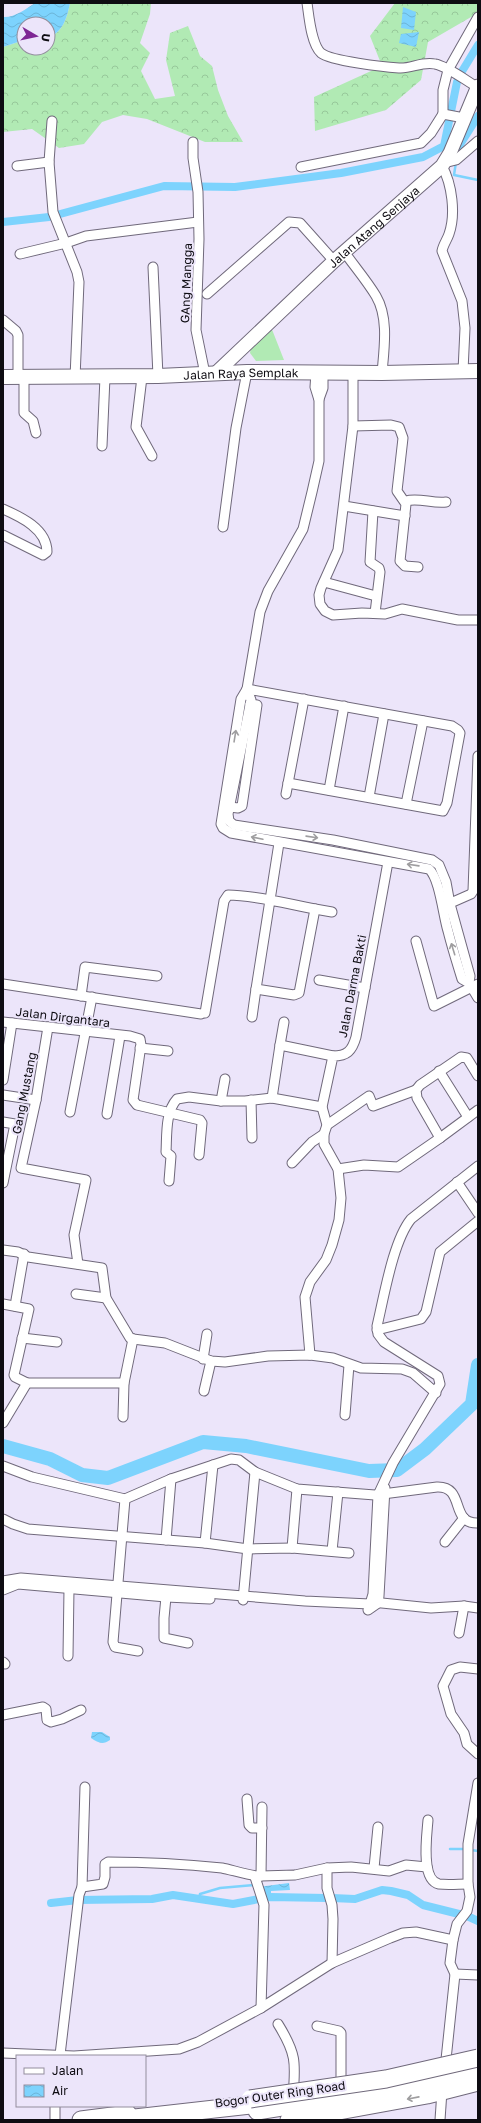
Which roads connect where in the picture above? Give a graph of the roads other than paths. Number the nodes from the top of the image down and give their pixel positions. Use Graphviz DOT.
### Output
graph roads {
  1 [pos="307,3"];
  2 [pos="478,18"];
  3 [pos="448,70"];
  4 [pos="478,86"];
  5 [pos="445,115"];
  6 [pos="462,118"];
  7 [pos="52,121"];
  8 [pos="478,141"];
  9 [pos="193,142"];
  10 [pos="448,160"];
  11 [pos="49,162"];
  12 [pos="17,166"];
  13 [pos="301,167"];
  14 [pos="198,222"];
  15 [pos="66,244"];
  16 [pos="345,253"];
  17 [pos="20,254"];
  18 [pos="334,261"];
  19 [pos="153,267"];
  20 [pos="207,294"];
  21 [pos="3,320"];
  22 [pos="240,348"];
  23 [pos="463,371"];
  24 [pos="478,371"];
  25 [pos="247,372"];
  26 [pos="353,372"];
  27 [pos="319,373"];
  28 [pos="382,373"];
  29 [pos="210,374"];
  30 [pos="158,376"];
  31 [pos="3,377"];
  32 [pos="21,377"];
  33 [pos="105,377"];
  34 [pos="142,377"];
  35 [pos="75,378"];
  36 [pos="353,426"];
  37 [pos="36,433"];
  38 [pos="102,446"];
  39 [pos="152,456"];
  40 [pos="406,501"];
  41 [pos="446,502"];
  42 [pos="344,506"];
  43 [pos="3,509"];
  44 [pos="373,511"];
  45 [pos="405,516"];
  46 [pos="223,527"];
  47 [pos="3,535"];
  48 [pos="418,567"];
  49 [pos="324,582"];
  50 [pos="376,596"];
  51 [pos="375,613"];
  52 [pos="478,620"];
  53 [pos="247,689"];
  54 [pos="304,699"];
  55 [pos="344,706"];
  56 [pos="384,714"];
  57 [pos="423,721"];
  58 [pos="478,756"];
  59 [pos="288,783"];
  60 [pos="329,790"];
  61 [pos="286,794"];
  62 [pos="369,797"];
  63 [pos="406,804"];
  64 [pos="333,840"];
  65 [pos="279,843"];
  66 [pos="331,852"];
  67 [pos="388,862"];
  68 [pos="270,901"];
  69 [pos="446,905"];
  70 [pos="315,909"];
  71 [pos="332,912"];
  72 [pos="416,941"];
  73 [pos="157,976"];
  74 [pos="319,980"];
  75 [pos="3,984"];
  76 [pos="473,985"];
  77 [pos="365,988"];
  78 [pos="256,989"];
  79 [pos="81,996"];
  80 [pos="92,997"];
  81 [pos="478,998"];
  82 [pos="252,1017"];
  83 [pos="284,1022"];
  84 [pos="8,1023"];
  85 [pos="48,1027"];
  86 [pos="84,1032"];
  87 [pos="120,1036"];
  88 [pos="280,1045"];
  89 [pos="140,1048"];
  90 [pos="168,1051"];
  91 [pos="333,1056"];
  92 [pos="439,1071"];
  93 [pos="478,1076"];
  94 [pos="225,1079"];
  95 [pos="3,1080"];
  96 [pos="416,1090"];
  97 [pos="3,1095"];
  98 [pos="272,1098"];
  99 [pos="36,1100"];
  100 [pos="251,1100"];
  101 [pos="221,1101"];
  102 [pos="322,1107"];
  103 [pos="478,1110"];
  104 [pos="70,1112"];
  105 [pos="170,1112"];
  106 [pos="107,1114"];
  107 [pos="468,1117"];
  108 [pos="3,1122"];
  109 [pos="327,1125"];
  110 [pos="324,1134"];
  111 [pos="252,1138"];
  112 [pos="440,1138"];
  113 [pos="199,1155"];
  114 [pos="292,1163"];
  115 [pos="478,1166"];
  116 [pos="338,1169"];
  117 [pos="169,1181"];
  118 [pos="457,1182"];
  119 [pos="3,1183"];
  120 [pos="478,1213"];
  121 [pos="478,1221"];
  122 [pos="3,1250"];
  123 [pos="24,1254"];
  124 [pos="78,1264"];
  125 [pos="76,1294"];
  126 [pos="106,1298"];
  127 [pos="3,1304"];
  128 [pos="15,1306"];
  129 [pos="377,1330"];
  130 [pos="207,1334"];
  131 [pos="22,1338"];
  132 [pos="133,1339"];
  133 [pos="57,1342"];
  134 [pos="310,1355"];
  135 [pos="207,1360"];
  136 [pos="349,1365"];
  137 [pos="27,1383"];
  138 [pos="124,1383"];
  139 [pos="204,1390"];
  140 [pos="436,1393"];
  141 [pos="345,1415"];
  142 [pos="123,1417"];
  143 [pos="3,1423"];
  144 [pos="213,1465"];
  145 [pos="3,1466"];
  146 [pos="255,1472"];
  147 [pos="171,1479"];
  148 [pos="297,1488"];
  149 [pos="338,1492"];
  150 [pos="382,1494"];
  151 [pos="125,1499"];
  152 [pos="3,1518"];
  153 [pos="464,1518"];
  154 [pos="478,1523"];
  155 [pos="123,1537"];
  156 [pos="166,1540"];
  157 [pos="445,1542"];
  158 [pos="205,1543"];
  159 [pos="292,1548"];
  160 [pos="248,1549"];
  161 [pos="332,1551"];
  162 [pos="349,1553"];
  163 [pos="3,1581"];
  164 [pos="69,1589"];
  165 [pos="117,1589"];
  166 [pos="3,1590"];
  167 [pos="193,1595"];
  168 [pos="166,1597"];
  169 [pos="243,1599"];
  170 [pos="374,1603"];
  171 [pos="464,1606"];
  172 [pos="478,1608"];
  173 [pos="459,1632"];
  174 [pos="188,1643"];
  175 [pos="138,1651"];
  176 [pos="68,1656"];
  177 [pos="478,1668"];
  178 [pos="81,1710"];
  179 [pos="3,1715"];
  180 [pos="478,1754"];
  181 [pos="478,1783"];
  182 [pos="85,1787"];
  183 [pos="247,1799"];
  184 [pos="262,1807"];
  185 [pos="428,1820"];
  186 [pos="378,1827"];
  187 [pos="262,1828"];
  188 [pos="327,1868"];
  189 [pos="374,1868"];
  190 [pos="426,1868"];
  191 [pos="258,1876"];
  192 [pos="468,1884"];
  193 [pos="80,1895"];
  194 [pos="474,1896"];
  195 [pos="453,1940"];
  196 [pos="332,1963"];
  197 [pos="455,1974"];
  198 [pos="478,1975"];
  199 [pos="261,2008"];
  200 [pos="278,2024"];
  201 [pos="318,2026"];
  202 [pos="3,2053"];
  203 [pos="40,2055"];
  204 [pos="58,2055"];
  205 [pos="80,2055"];
  206 [pos="478,2058"];
  207 [pos="478,2064"];
  208 [pos="478,2070"];
  209 [pos="444,2072"];
  210 [pos="478,2082"];
  211 [pos="442,2091"];
  212 [pos="341,2094"];
  213 [pos="293,2100"];
  214 [pos="55,2107"];
  215 [pos="249,2112"];
  216 [pos="54,2120"];
  217 [pos="81,2120"];
  218 [pos="117,2120"];
  219 [pos="171,2120"];
  220 [pos="213,2120"];
  221 [pos="289,2120"];
  222 [pos="440,2120"];
  1 -- 3 [label="street"];
  2 -- 3 [label="street"];
  3 -- 4 [label="street"];
  3 -- 5 [label="street"];
  4 -- 6 [label="main road, Jalan Atang Senjaya"];
  5 -- 6 [label="street"];
  5 -- 13 [label="street"];
  6 -- 10 [label="main road, Jalan Atang Senjaya"];
  7 -- 11 [label="street"];
  8 -- 10 [label="street"];
  9 -- 14 [label="street, GAng Mangga"];
  10 -- 16 [label="main road, Jalan Atang Senjaya"];
  10 -- 23 [label="street"];
  11 -- 12 [label="street"];
  11 -- 15 [label="street"];
  14 -- 15 [label="street"];
  14 -- 29 [label="street, GAng Mangga"];
  15 -- 17 [label="street"];
  15 -- 35 [label="street"];
  16 -- 18 [label="main road, Jalan Atang Senjaya"];
  16 -- 28 [label="street"];
  18 -- 20 [label="street"];
  18 -- 22 [label="main road, Jalan Atang Senjaya"];
  19 -- 30 [label="street"];
  21 -- 32 [label="street"];
  22 -- 25 [label="main road"];
  22 -- 29 [label="main road, Jalan Atang Senjaya"];
  23 -- 24 [label="main road, Jalan Raya Semplak"];
  23 -- 28 [label="main road, Jalan Raya Semplak"];
  25 -- 27 [label="main road, Jalan Raya Semplak"];
  25 -- 29 [label="main road, Jalan Raya Semplak"];
  25 -- 46 [label="street"];
  26 -- 27 [label="main road, Jalan Raya Semplak"];
  26 -- 28 [label="main road, Jalan Raya Semplak"];
  26 -- 36 [label="street"];
  27 -- 53 [label="street"];
  29 -- 30 [label="main road, Jalan Raya Semplak"];
  30 -- 34 [label="main road, Jalan Raya Semplak"];
  31 -- 32 [label="main road, Jalan Raya Semplak"];
  32 -- 35 [label="main road, Jalan Raya Semplak"];
  32 -- 37 [label="street"];
  33 -- 34 [label="main road, Jalan Raya Semplak"];
  33 -- 35 [label="main road, Jalan Raya Semplak"];
  33 -- 38 [label="street"];
  34 -- 39 [label="street"];
  36 -- 40 [label="street"];
  36 -- 42 [label="street"];
  40 -- 41 [label="street"];
  40 -- 45 [label="street"];
  42 -- 44 [label="street"];
  42 -- 49 [label="street"];
  43 -- 47 [label="street"];
  44 -- 45 [label="street"];
  44 -- 50 [label="street"];
  45 -- 48 [label="street"];
  49 -- 50 [label="street"];
  49 -- 51 [label="street"];
  50 -- 51 [label="street"];
  51 -- 52 [label="street"];
  53 -- 54 [label="street"];
  53 -- 64 [label="street, one-way"];
  65 -- 53 [label="street, one-way"];
  54 -- 55 [label="street"];
  54 -- 59 [label="street"];
  55 -- 56 [label="street"];
  55 -- 60 [label="street"];
  56 -- 57 [label="street"];
  56 -- 62 [label="street"];
  57 -- 63 [label="street"];
  57 -- 63 [label="street"];
  58 -- 69 [label="street"];
  59 -- 60 [label="street"];
  59 -- 61 [label="street"];
  60 -- 62 [label="street"];
  62 -- 63 [label="street"];
  64 -- 66 [label="street"];
  64 -- 69 [label="street"];
  65 -- 66 [label="street"];
  65 -- 68 [label="street"];
  66 -- 67 [label="street"];
  69 -- 67 [label="street, one-way"];
  67 -- 77 [label="street, Jalan Darma Bakti"];
  68 -- 70 [label="street"];
  68 -- 78 [label="street"];
  68 -- 80 [label="street, Jalan Dirgantara"];
  69 -- 76 [label="street"];
  70 -- 71 [label="street"];
  70 -- 78 [label="street"];
  72 -- 76 [label="street"];
  73 -- 79 [label="street"];
  74 -- 77 [label="street"];
  75 -- 79 [label="street, Jalan Dirgantara"];
  76 -- 81 [label="street"];
  77 -- 91 [label="street, Jalan Darma Bakti"];
  78 -- 82 [label="street"];
  79 -- 80 [label="street, Jalan Dirgantara"];
  80 -- 86 [label="street"];
  83 -- 88 [label="street"];
  84 -- 85 [label="street, Jalan Dirgantara"];
  84 -- 95 [label="street"];
  85 -- 86 [label="street, Jalan Dirgantara"];
  85 -- 99 [label="street, Gang Mustang"];
  86 -- 87 [label="street, Jalan Dirgantara"];
  86 -- 104 [label="street"];
  87 -- 89 [label="street"];
  87 -- 106 [label="street"];
  88 -- 91 [label="street"];
  88 -- 98 [label="street"];
  89 -- 90 [label="street"];
  89 -- 105 [label="street"];
  91 -- 102 [label="street"];
  92 -- 93 [label="street"];
  92 -- 96 [label="street"];
  92 -- 107 [label="street"];
  94 -- 101 [label="street"];
  96 -- 109 [label="street"];
  96 -- 112 [label="street"];
  97 -- 99 [label="street"];
  98 -- 100 [label="street"];
  98 -- 102 [label="street"];
  99 -- 124 [label="street, Gang Mustang"];
  100 -- 101 [label="street"];
  100 -- 111 [label="street"];
  101 -- 105 [label="street"];
  102 -- 109 [label="street"];
  103 -- 107 [label="street"];
  105 -- 113 [label="street"];
  105 -- 117 [label="street"];
  107 -- 112 [label="street"];
  108 -- 119 [label="street"];
  109 -- 110 [label="street"];
  110 -- 114 [label="street"];
  110 -- 116 [label="street"];
  112 -- 116 [label="street"];
  115 -- 118 [label="street"];
  116 -- 134 [label="street"];
  118 -- 120 [label="street"];
  118 -- 129 [label="street"];
  121 -- 129 [label="street"];
  122 -- 123 [label="street"];
  123 -- 124 [label="street"];
  123 -- 128 [label="street"];
  124 -- 126 [label="street"];
  125 -- 126 [label="street"];
  126 -- 132 [label="street"];
  127 -- 128 [label="street"];
  128 -- 131 [label="street"];
  129 -- 140 [label="street"];
  130 -- 135 [label="street"];
  131 -- 133 [label="street"];
  131 -- 137 [label="street"];
  132 -- 135 [label="street"];
  132 -- 138 [label="street"];
  134 -- 135 [label="street"];
  134 -- 136 [label="street"];
  135 -- 139 [label="street"];
  136 -- 140 [label="street"];
  136 -- 141 [label="street"];
  137 -- 138 [label="street"];
  137 -- 143 [label="street"];
  138 -- 142 [label="street"];
  140 -- 150 [label="street"];
  144 -- 146 [label="street"];
  144 -- 147 [label="street"];
  144 -- 158 [label="street"];
  145 -- 151 [label="street"];
  146 -- 148 [label="street"];
  146 -- 160 [label="street"];
  147 -- 151 [label="street"];
  147 -- 156 [label="street"];
  148 -- 149 [label="street"];
  148 -- 159 [label="street"];
  149 -- 150 [label="street"];
  149 -- 161 [label="street"];
  150 -- 153 [label="street"];
  150 -- 170 [label="street"];
  151 -- 155 [label="street"];
  152 -- 155 [label="street"];
  153 -- 154 [label="street"];
  153 -- 157 [label="street"];
  155 -- 156 [label="street"];
  155 -- 165 [label="street"];
  156 -- 158 [label="street"];
  158 -- 160 [label="street"];
  159 -- 160 [label="street"];
  159 -- 161 [label="street"];
  160 -- 169 [label="street"];
  161 -- 162 [label="street"];
  163 -- 165 [label="street"];
  164 -- 165 [label="street"];
  164 -- 166 [label="street"];
  164 -- 176 [label="street"];
  165 -- 167 [label="street"];
  165 -- 168 [label="street"];
  165 -- 175 [label="street"];
  167 -- 168 [label="street"];
  167 -- 169 [label="street"];
  168 -- 174 [label="street"];
  169 -- 170 [label="street"];
  170 -- 171 [label="street"];
  171 -- 172 [label="street"];
  171 -- 173 [label="street"];
  177 -- 180 [label="street"];
  178 -- 179 [label="street"];
  181 -- 192 [label="street"];
  182 -- 193 [label="street"];
  183 -- 187 [label="street"];
  184 -- 187 [label="street"];
  185 -- 190 [label="street"];
  186 -- 189 [label="street"];
  187 -- 191 [label="street"];
  188 -- 189 [label="street"];
  188 -- 191 [label="street"];
  188 -- 196 [label="street"];
  189 -- 190 [label="street"];
  190 -- 192 [label="street"];
  191 -- 193 [label="street"];
  191 -- 199 [label="street"];
  192 -- 194 [label="street"];
  193 -- 204 [label="street"];
  194 -- 195 [label="street"];
  195 -- 196 [label="street"];
  195 -- 197 [label="street"];
  196 -- 199 [label="street"];
  197 -- 198 [label="street"];
  197 -- 209 [label="street"];
  199 -- 205 [label="street"];
  200 -- 213 [label="street"];
  201 -- 212 [label="street"];
  202 -- 203 [label="street"];
  206 -- 217 [label="highway, Bogor Outer Ring Road, bridge"];
  207 -- 209 [label="highway"];
  208 -- 215 [label="highway, Bogor Outer Ring Road"];
  209 -- 212 [label="highway"];
  210 -- 211 [label="highway"];
  211 -- 221 [label="highway, one-way"];
  211 -- 222 [label="street"];
  212 -- 213 [label="highway"];
  213 -- 218 [label="highway"];
  214 -- 216 [label="street"];
  215 -- 219 [label="highway, Bogor Outer Ring Road"];
  215 -- 220 [label="highway"];
}
